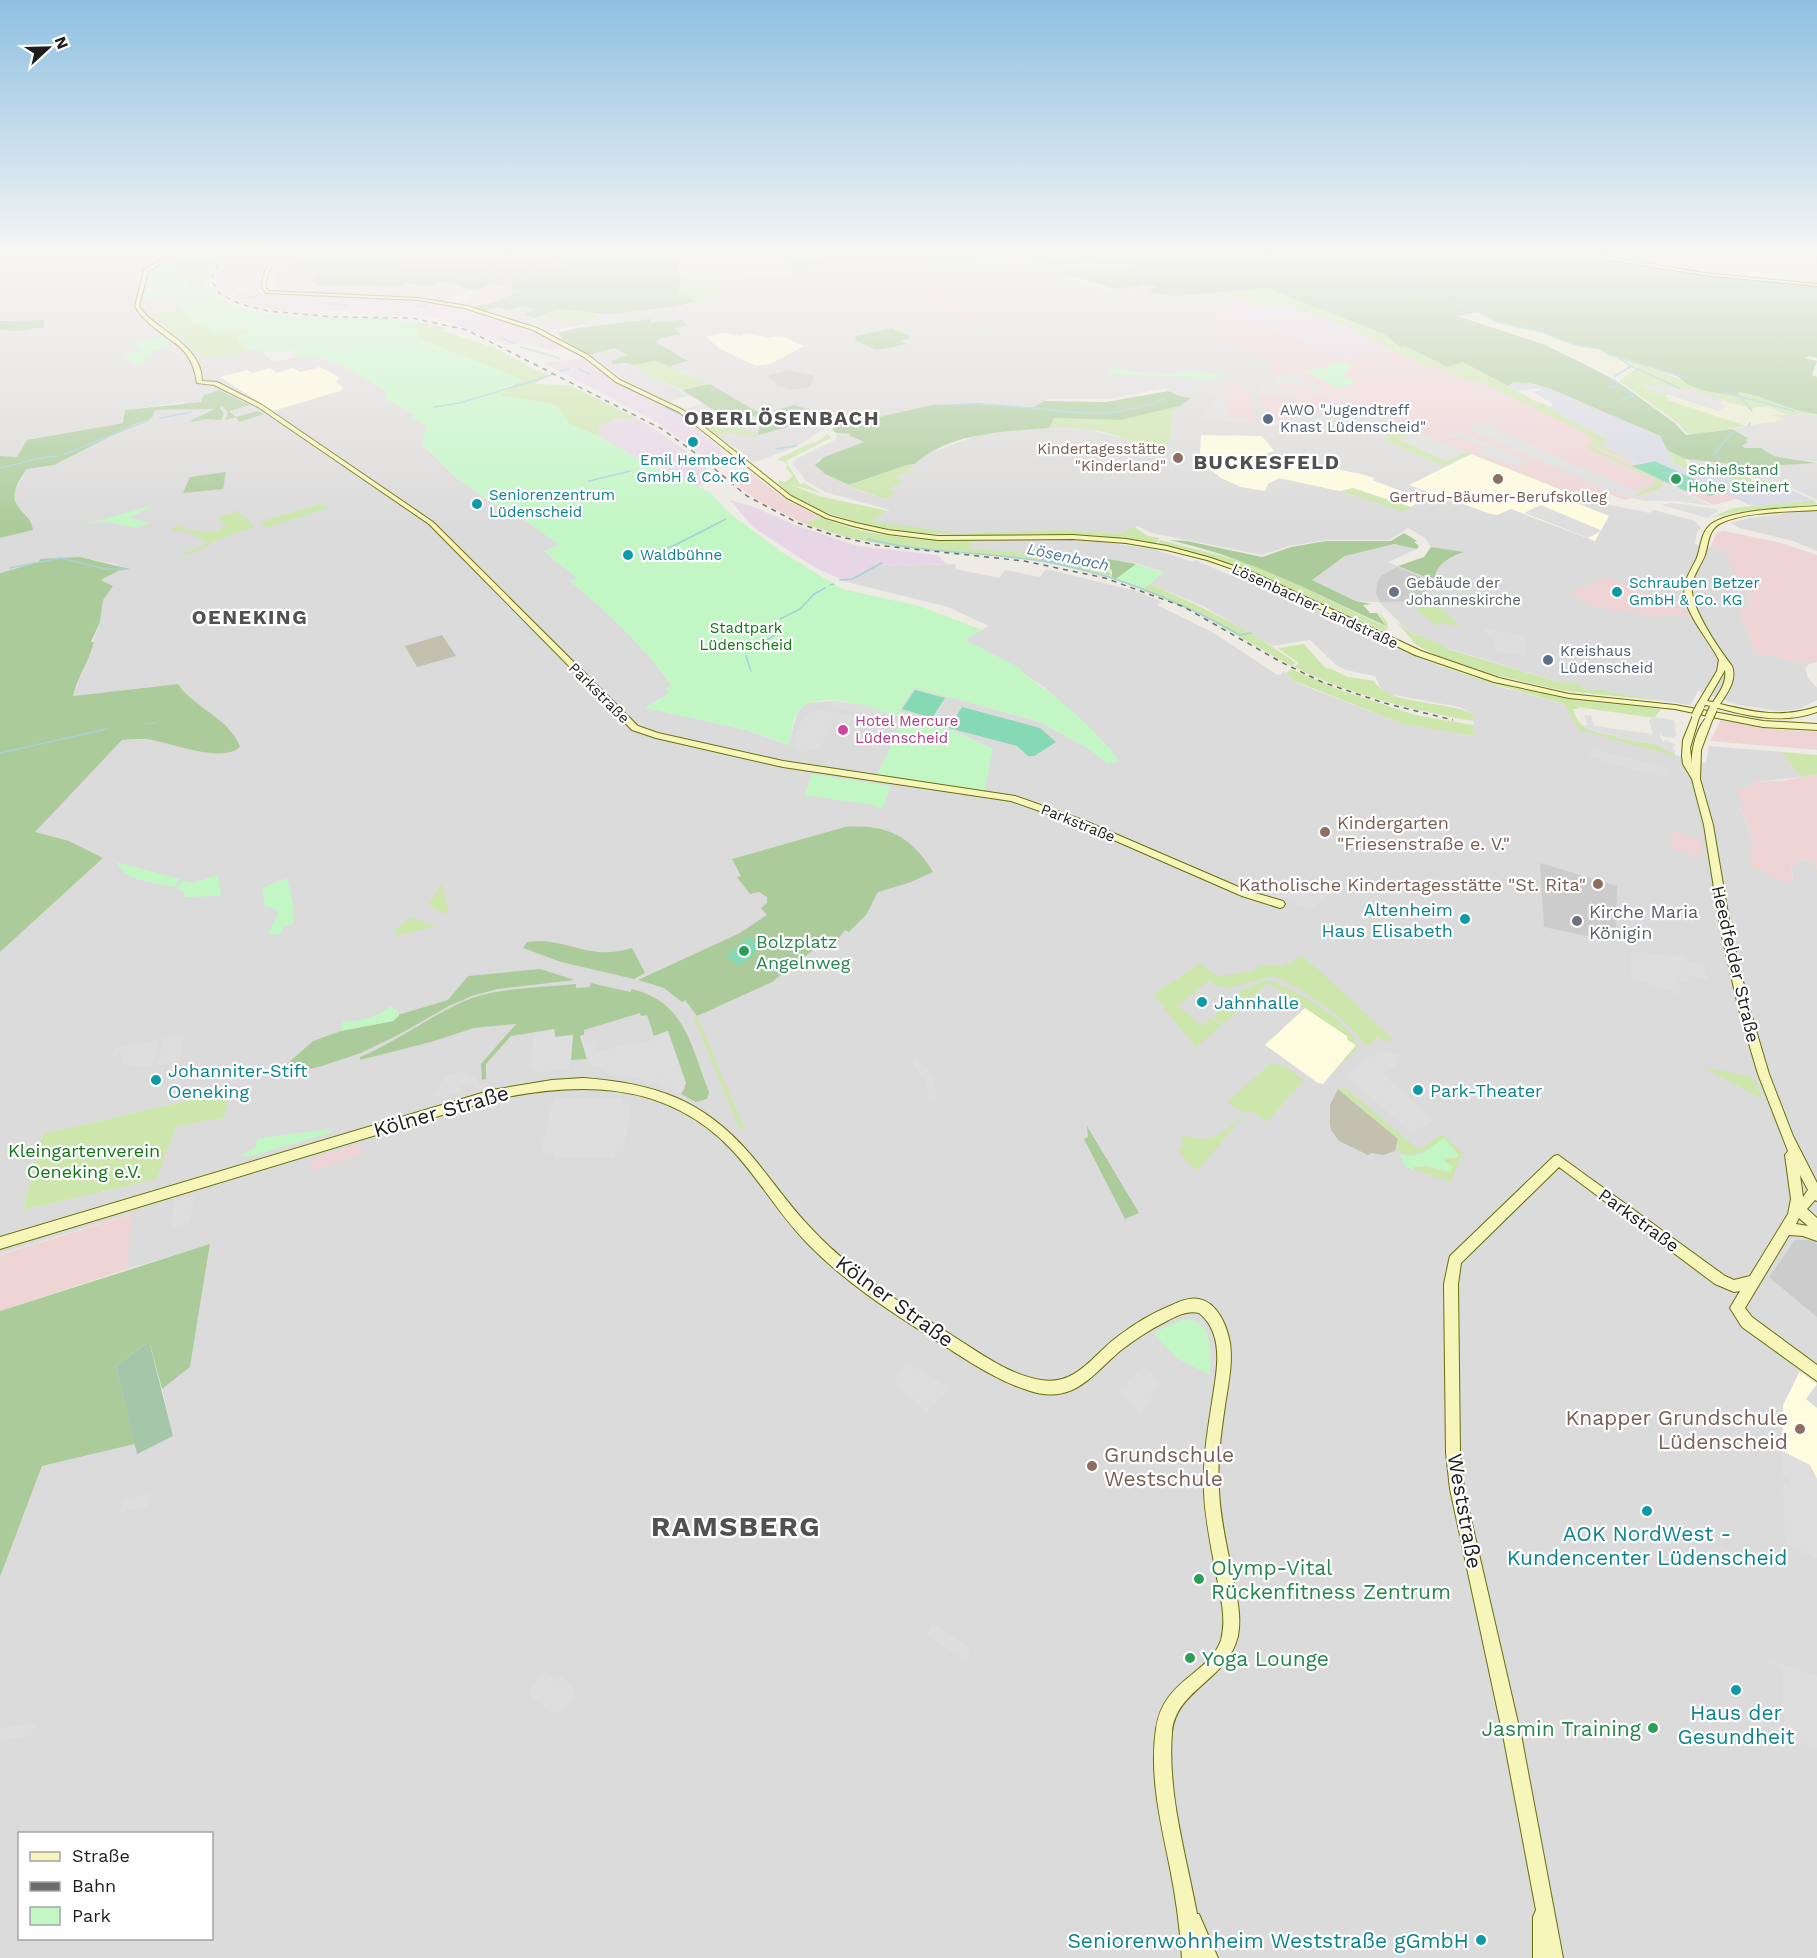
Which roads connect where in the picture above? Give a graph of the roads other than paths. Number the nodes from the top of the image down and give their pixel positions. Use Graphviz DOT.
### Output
graph roads {
  1 [pos="181,344"];
  2 [pos="565,344"];
  3 [pos="1817,508"];
  4 [pos="1723,660"];
  5 [pos="1699,708"];
  6 [pos="1817,709"];
  7 [pos="1713,711"];
  8 [pos="1817,727"];
  9 [pos="1696,779"];
  10 [pos="1280,904"];
  11 [pos="1790,1145"];
  12 [pos="1558,1160"];
  13 [pos="1816,1193"];
  14 [pos="1797,1208"];
  15 [pos="1817,1226"];
  16 [pos="1788,1229"];
  17 [pos="1817,1235"];
  18 [pos="0,1243"];
  19 [pos="1753,1281"];
  20 [pos="1817,1374"];
  21 [pos="1542,1898"];
  22 [pos="1188,1913"];
  23 [pos="1191,1958"];
  24 [pos="1209,1958"];
  25 [pos="1542,1958"];
  26 [pos="1554,1958"];
  1 -- 10 [label="main road, Parkstraße"];
  2 -- 8 [label="main road, Lösenbacher Landstraße"];
  3 -- 4 [label="main road, Heedfelder Straße"];
  4 -- 5 [label="main road, Heedfelder Straße"];
  4 -- 7 [label="main road, Heedfelder Straße"];
  5 -- 7 [label="main road"];
  5 -- 9 [label="main road, Heedfelder Straße"];
  6 -- 7 [label="main road"];
  7 -- 9 [label="main road, Heedfelder Straße"];
  9 -- 11 [label="main road, Heedfelder Straße"];
  11 -- 13 [label="main road, Heedfelder Straße"];
  11 -- 14 [label="main road, Heedfelder Straße"];
  12 -- 19 [label="main road, Parkstraße"];
  12 -- 21 [label="main road, Weststraße"];
  13 -- 14 [label="main road"];
  14 -- 15 [label="main road"];
  14 -- 16 [label="main road"];
  16 -- 17 [label="main road"];
  16 -- 19 [label="main road"];
  18 -- 22 [label="main road, Kölner Straße"];
  19 -- 20 [label="main road"];
  21 -- 25 [label="main road, Weststraße"];
  21 -- 26 [label="main road, Weststraße"];
  22 -- 23 [label="main road, Kölner Straße"];
  22 -- 24 [label="main road, Kölner Straße"];
}
